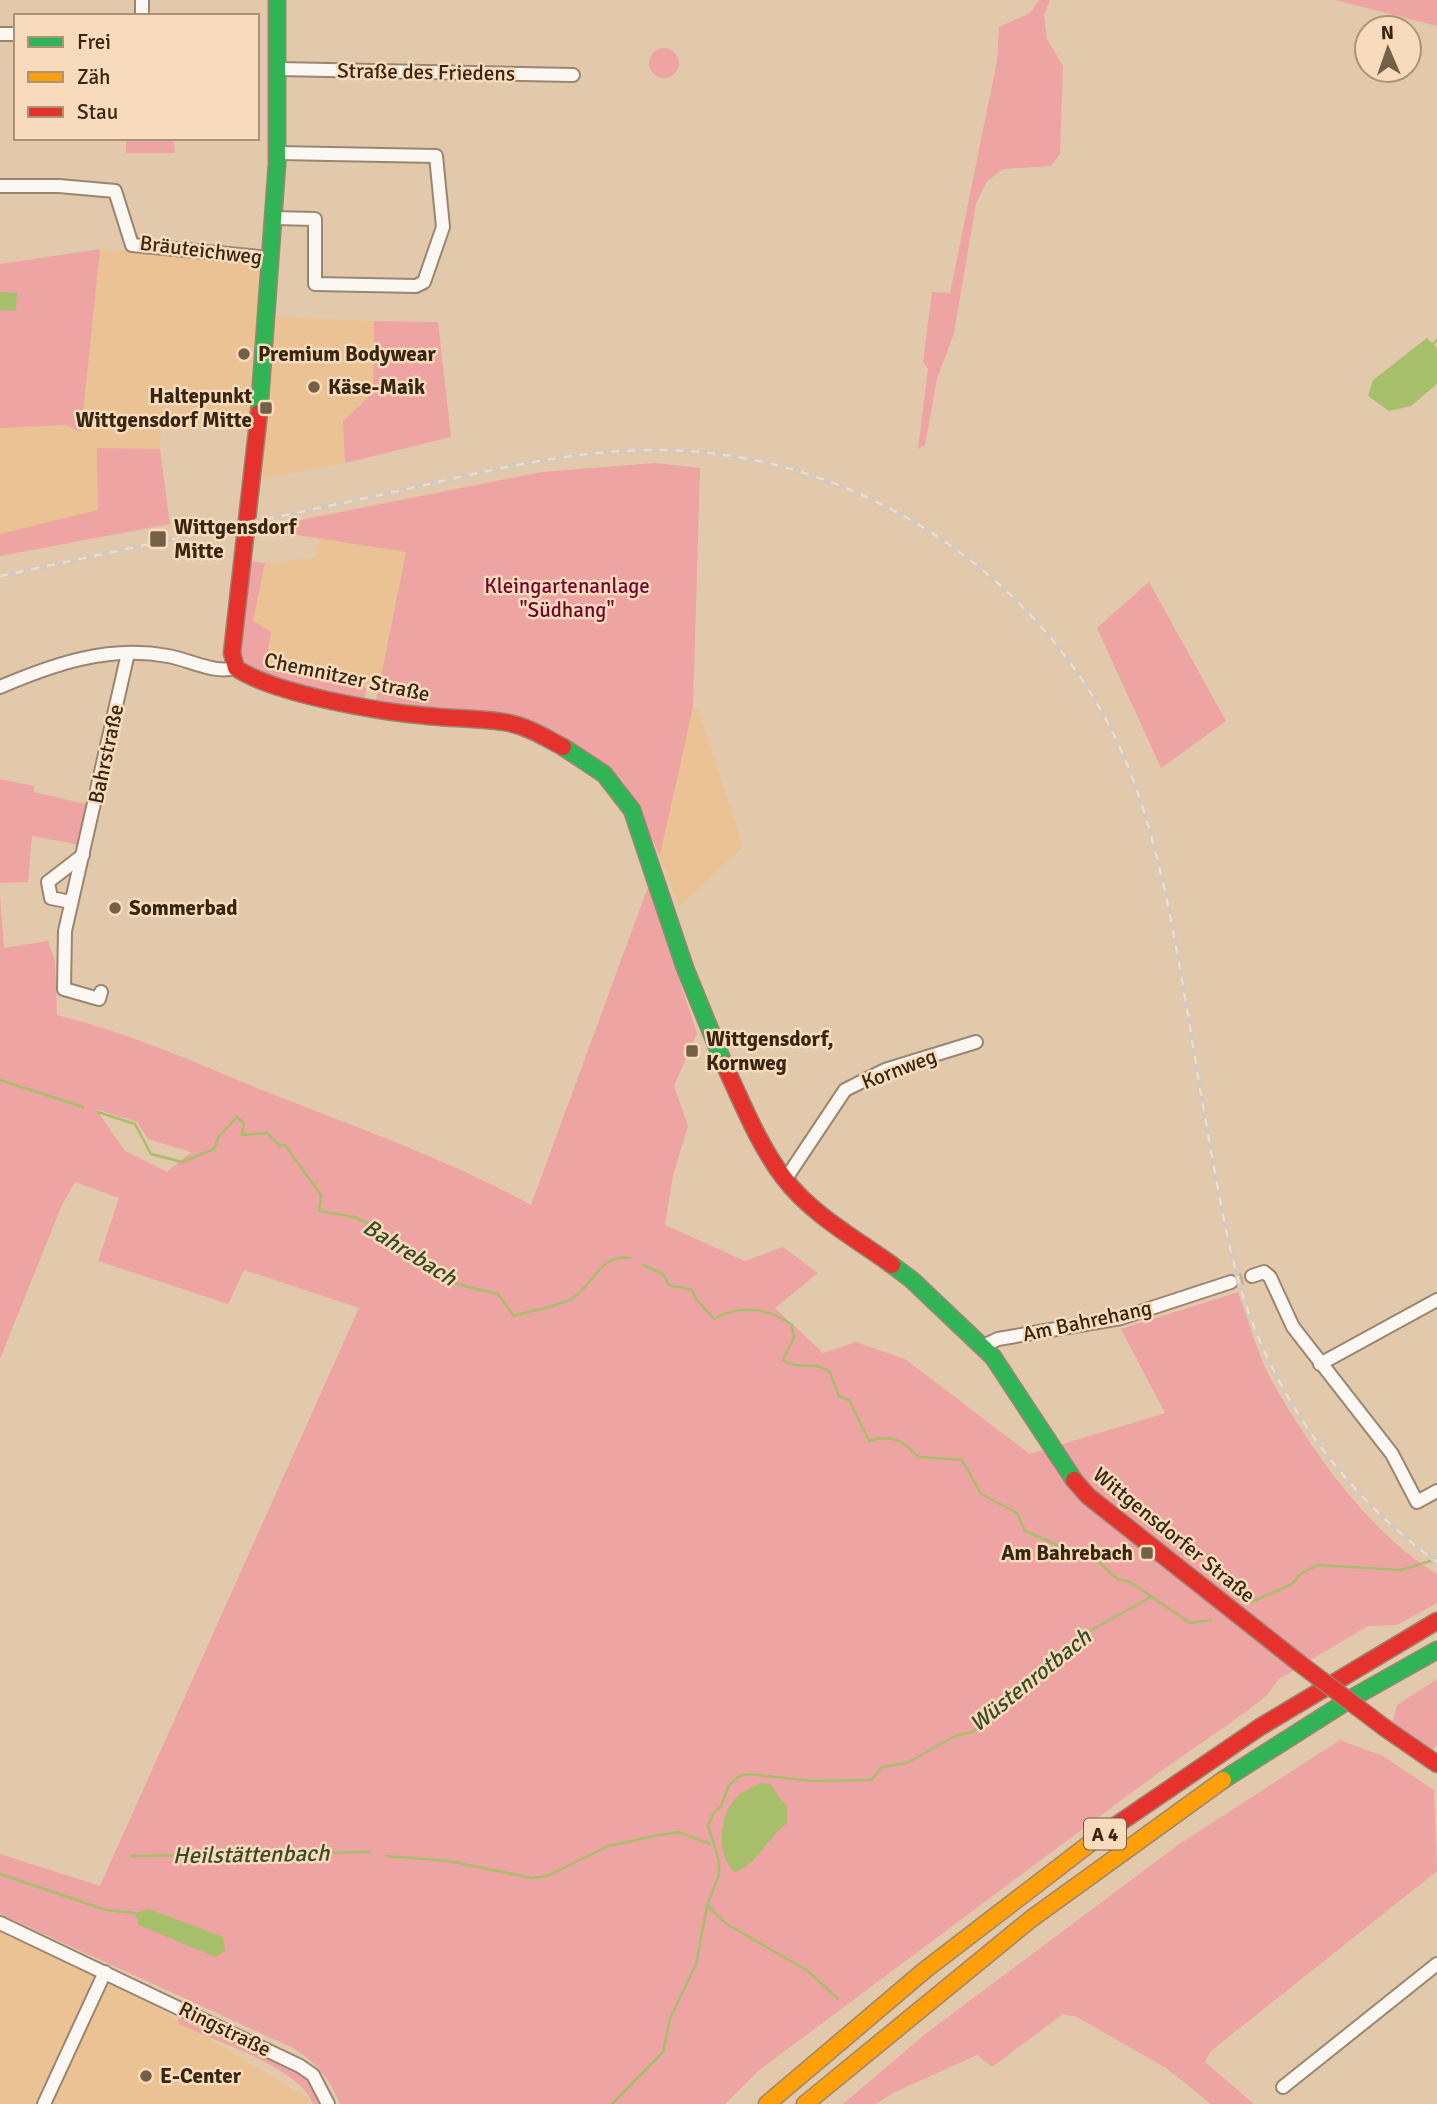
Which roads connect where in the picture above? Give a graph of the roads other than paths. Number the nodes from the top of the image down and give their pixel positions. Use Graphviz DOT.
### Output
graph roads {
  1 [pos="277,0"];
  2 [pos="279,69"];
  3 [pos="573,75"];
  4 [pos="278,153"];
  5 [pos="0,187"];
  6 [pos="273,218"];
  7 [pos="271,258"];
  8 [pos="128,653"];
  9 [pos="236,668"];
  10 [pos="0,687"];
  11 [pos="83,855"];
  12 [pos="71,902"];
  13 [pos="101,992"];
  14 [pos="976,1042"];
  15 [pos="733,1084"];
  16 [pos="785,1180"];
  17 [pos="1252,1276"];
  18 [pos="1231,1282"];
  19 [pos="1437,1300"];
  20 [pos="983,1346"];
  21 [pos="1320,1364"];
  22 [pos="1437,1491"];
  23 [pos="1437,1621"];
  24 [pos="1437,1650"];
  25 [pos="1437,1764"];
  26 [pos="0,1923"];
  27 [pos="1437,1964"];
  28 [pos="105,1972"];
  29 [pos="1283,2087"];
  30 [pos="44,2104"];
  31 [pos="328,2104"];
  32 [pos="767,2104"];
  33 [pos="805,2104"];
  1 -- 2 [label="main road, Chemnitzer Straße"];
  2 -- 3 [label="street, Straße des Friedens"];
  2 -- 4 [label="main road, Chemnitzer Straße"];
  4 -- 6 [label="main road, Chemnitzer Straße"];
  4 -- 6 [label="street"];
  5 -- 7 [label="street, Bräuteichweg"];
  6 -- 7 [label="main road, Chemnitzer Straße"];
  7 -- 9 [label="main road, Chemnitzer Straße"];
  8 -- 9 [label="street"];
  8 -- 10 [label="street"];
  8 -- 11 [label="street, Bahrstraße"];
  9 -- 15 [label="main road, Chemnitzer Straße"];
  11 -- 12 [label="street, Bahrstraße"];
  11 -- 12 [label="street"];
  12 -- 13 [label="street, Bahrstraße"];
  14 -- 16 [label="street, Kornweg"];
  15 -- 16 [label="main road, Wittgensdorfer Straße"];
  16 -- 20 [label="main road, Wittgensdorfer Straße"];
  17 -- 21 [label="street"];
  18 -- 20 [label="street, Am Bahrehang"];
  19 -- 21 [label="street"];
  20 -- 25 [label="main road, Wittgensdorfer Straße, bridge"];
  21 -- 22 [label="street"];
  23 -- 32 [label="main road, A 4"];
  24 -- 33 [label="main road, A 4"];
  26 -- 28 [label="street, Ringstraße"];
  27 -- 29 [label="street"];
  28 -- 30 [label="street"];
  28 -- 31 [label="street, Ringstraße"];
}
